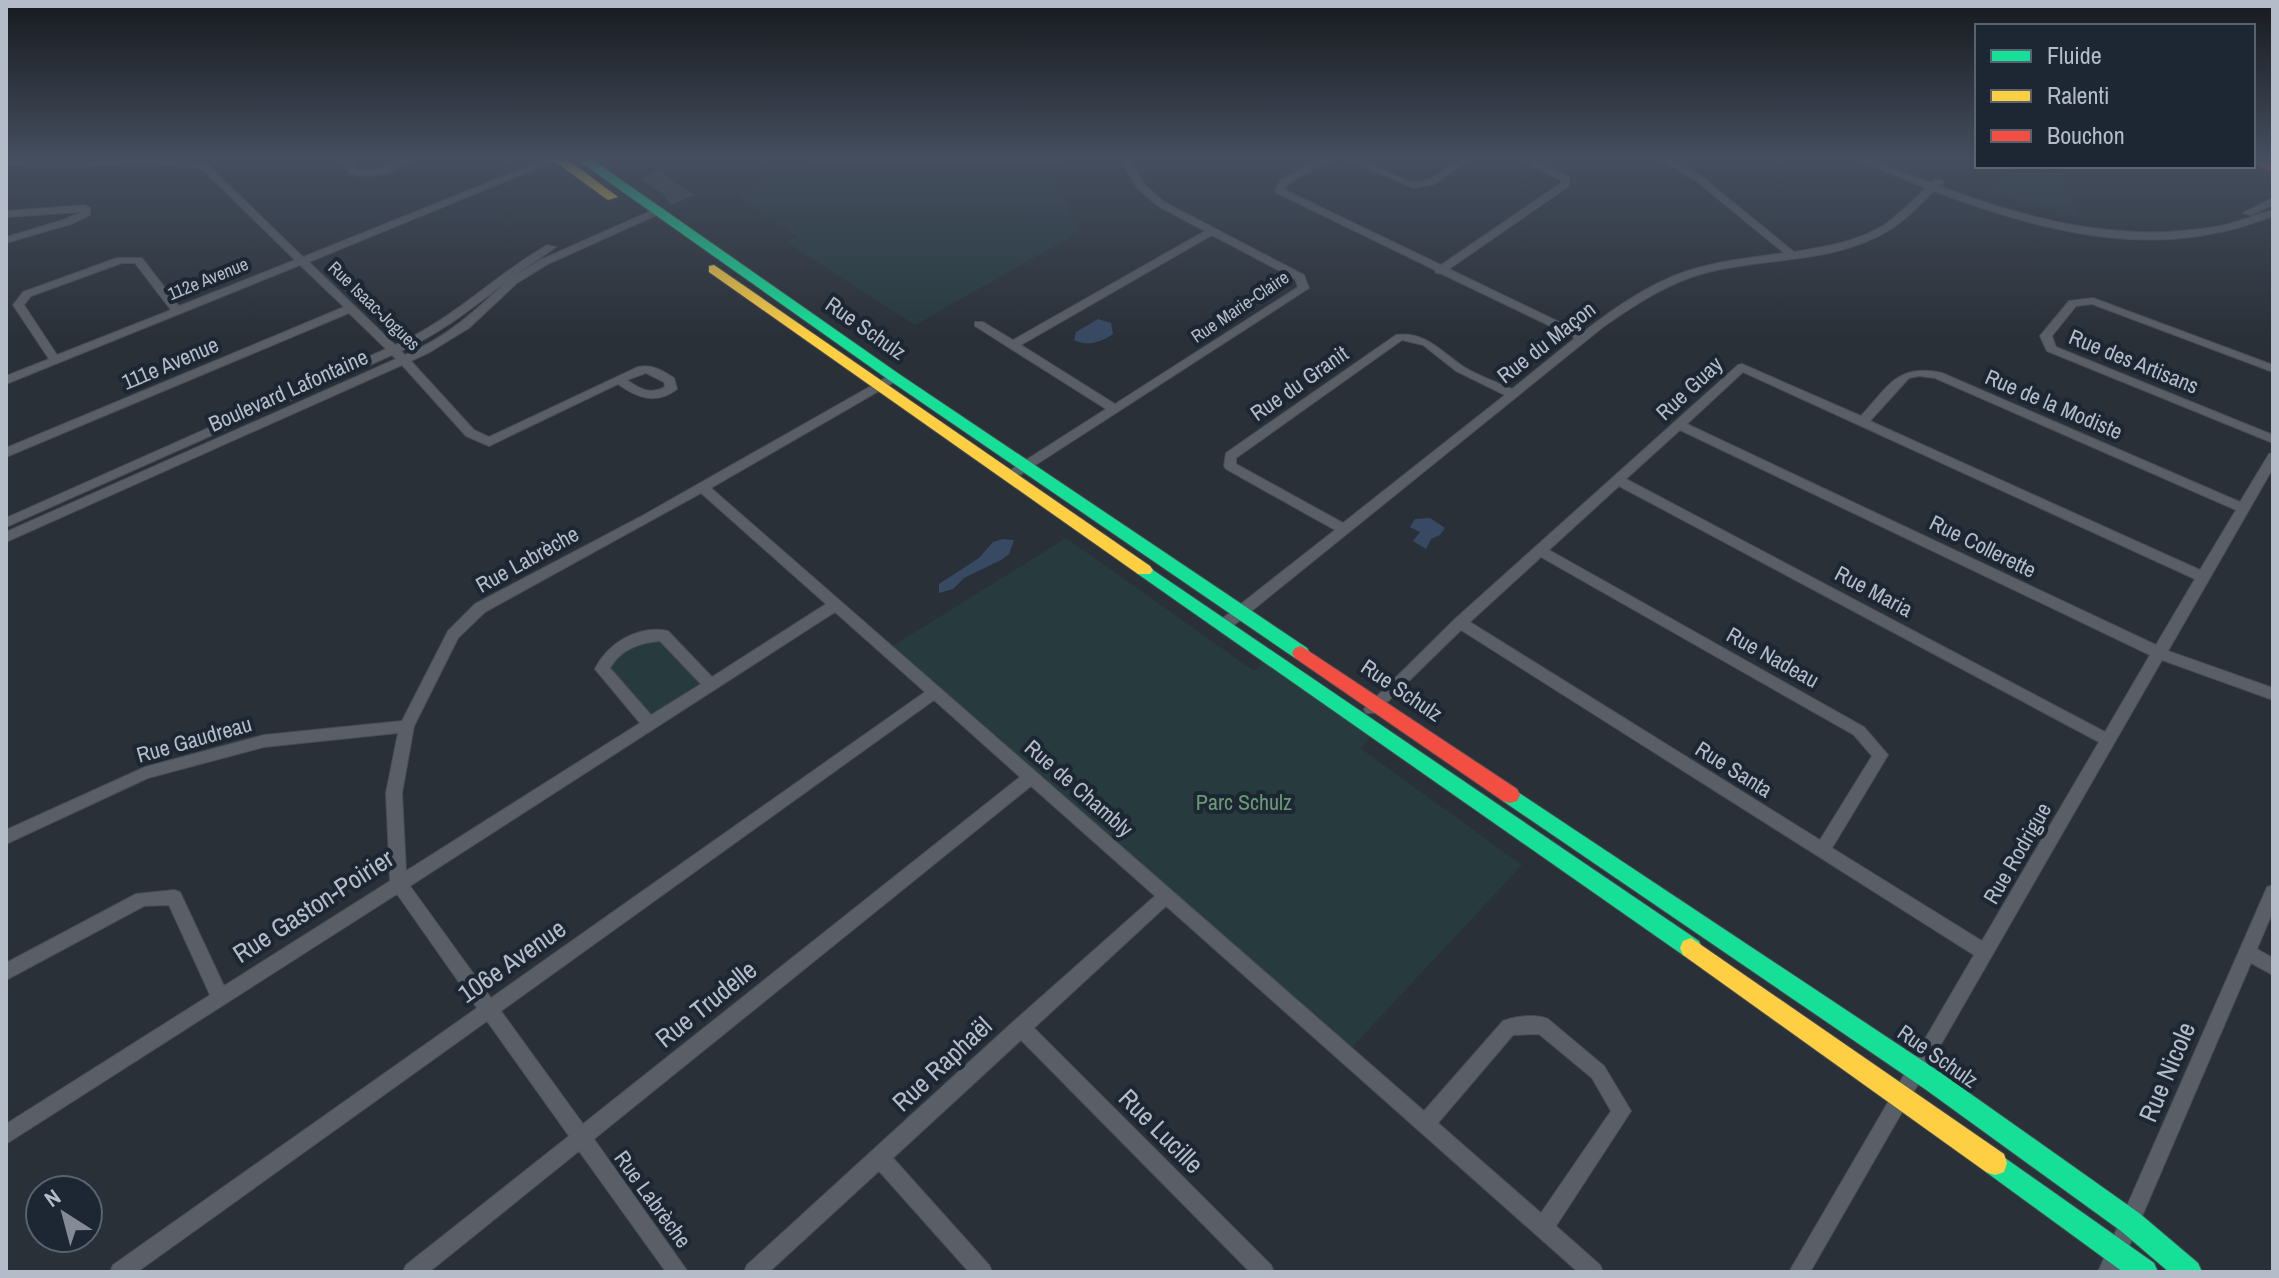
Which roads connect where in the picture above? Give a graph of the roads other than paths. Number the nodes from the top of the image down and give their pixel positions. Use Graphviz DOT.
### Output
graph roads {
  1 [pos="73,218"];
  2 [pos="257,218"];
  3 [pos="410,218"];
  4 [pos="634,218"];
  5 [pos="653,218"];
  6 [pos="1189,218"];
  7 [pos="1333,218"];
  8 [pos="1517,218"];
  9 [pos="1746,218"];
  10 [pos="1899,218"];
  11 [pos="2024,218"];
  12 [pos="2048,218"];
  13 [pos="2230,218"];
  14 [pos="2261,218"];
  15 [pos="1212,231"];
  16 [pos="6,240"];
  17 [pos="1793,256"];
  18 [pos="302,261"];
  19 [pos="1440,271"];
  20 [pos="349,309"];
  21 [pos="177,311"];
  22 [pos="979,324"];
  23 [pos="1583,338"];
  24 [pos="1013,345"];
  25 [pos="399,355"];
  26 [pos="55,360"];
  27 [pos="2273,369"];
  28 [pos="618,379"];
  29 [pos="6,380"];
  30 [pos="886,381"];
  31 [pos="1513,394"];
  32 [pos="1115,409"];
  33 [pos="1862,422"];
  34 [pos="1679,425"];
  35 [pos="2273,439"];
  36 [pos="6,453"];
  37 [pos="2273,457"];
  38 [pos="1026,466"];
  39 [pos="1009,477"];
  40 [pos="1619,481"];
  41 [pos="702,487"];
  42 [pos="2243,508"];
  43 [pos="6,523"];
  44 [pos="1344,529"];
  45 [pos="6,537"];
  46 [pos="1141,543"];
  47 [pos="1541,551"];
  48 [pos="1123,556"];
  49 [pos="2203,577"];
  50 [pos="836,605"];
  51 [pos="1241,611"];
  52 [pos="1460,623"];
  53 [pos="1223,626"];
  54 [pos="2159,653"];
  55 [pos="711,685"];
  56 [pos="935,692"];
  57 [pos="2273,694"];
  58 [pos="1378,702"];
  59 [pos="1362,718"];
  60 [pos="650,724"];
  61 [pos="407,726"];
  62 [pos="2108,740"];
  63 [pos="1031,777"];
  64 [pos="1562,828"];
  65 [pos="6,837"];
  66 [pos="1546,846"];
  67 [pos="1822,850"];
  68 [pos="398,883"];
  69 [pos="2273,892"];
  70 [pos="1166,896"];
  71 [pos="1985,952"];
  72 [pos="2247,952"];
  73 [pos="2273,967"];
  74 [pos="6,972"];
  75 [pos="220,997"];
  76 [pos="489,1009"];
  77 [pos="1020,1027"];
  78 [pos="1916,1070"];
  79 [pos="1902,1095"];
  80 [pos="1425,1124"];
  81 [pos="6,1135"];
  82 [pos="581,1137"];
  83 [pos="880,1158"];
  84 [pos="2130,1222"];
  85 [pos="1543,1228"];
  86 [pos="2117,1251"];
  87 [pos="120,1272"];
  88 [pos="413,1272"];
  89 [pos="678,1272"];
  90 [pos="754,1272"];
  91 [pos="982,1272"];
  92 [pos="1264,1272"];
  93 [pos="1593,1272"];
  94 [pos="1799,1272"];
  95 [pos="2108,1272"];
  96 [pos="2145,1272"];
  97 [pos="2189,1272"];
  1 -- 16 [label="street"];
  2 -- 18 [label="street, Rue Isaac-Jogues"];
  3 -- 18 [label="street, 112e Avenue"];
  4 -- 25 [label="street, Boulevard Lafontaine"];
  5 -- 30 [label="street, Rue Schulz"];
  6 -- 15 [label="street, Rue Marie-Claire"];
  7 -- 19 [label="street"];
  8 -- 19 [label="street"];
  9 -- 17 [label="street"];
  10 -- 17 [label="street, Rue du Maçon"];
  11 -- 14 [label="street"];
  12 -- 13 [label="street"];
  15 -- 24 [label="street"];
  15 -- 32 [label="street, Rue Marie-Claire"];
  17 -- 23 [label="street, Rue du Maçon"];
  18 -- 20 [label="street, Rue Isaac-Jogues"];
  18 -- 21 [label="street, 112e Avenue"];
  19 -- 23 [label="street"];
  20 -- 25 [label="street, Rue Isaac-Jogues"];
  20 -- 36 [label="street, 111e Avenue"];
  21 -- 26 [label="street, 112e Avenue"];
  21 -- 26 [label="street"];
  22 -- 24 [label="street"];
  23 -- 31 [label="street, Rue du Maçon"];
  24 -- 32 [label="street"];
  25 -- 28 [label="street, Rue Isaac-Jogues"];
  25 -- 43 [label="street, Boulevard Lafontaine"];
  25 -- 45 [label="street, Boulevard Lafontaine"];
  26 -- 29 [label="street, 112e Avenue"];
  27 -- 35 [label="street, Rue des Artisans"];
  30 -- 38 [label="street, Rue Schulz"];
  30 -- 39 [label="street, Rue Schulz"];
  30 -- 41 [label="street, Rue Labrèche"];
  31 -- 44 [label="street, Rue du Maçon"];
  31 -- 44 [label="street, Rue du Granit"];
  32 -- 38 [label="street, Rue Marie-Claire"];
  33 -- 34 [label="street, Rue Guay"];
  33 -- 42 [label="street, Rue de la Modiste"];
  33 -- 49 [label="street, Rue Guay"];
  34 -- 40 [label="street, Rue Guay"];
  34 -- 54 [label="street, Rue Collerette"];
  37 -- 42 [label="street, Rue Rodrigue"];
  38 -- 39 [label="street, Rue Marie-Claire"];
  38 -- 46 [label="street, Rue Schulz"];
  39 -- 48 [label="street, Rue Schulz"];
  40 -- 47 [label="street, Rue Guay"];
  40 -- 62 [label="street, Rue Maria"];
  41 -- 50 [label="street, Rue de Chambly"];
  41 -- 61 [label="street, Rue Labrèche"];
  42 -- 49 [label="street, Rue Rodrigue"];
  44 -- 51 [label="street, Rue du Maçon"];
  46 -- 48 [label="street"];
  46 -- 51 [label="street, Rue Schulz"];
  47 -- 52 [label="street, Rue Guay"];
  47 -- 67 [label="street, Rue Nadeau"];
  48 -- 53 [label="street, Rue Schulz"];
  49 -- 54 [label="street, Rue Rodrigue"];
  50 -- 55 [label="street, Rue Gaston-Poirier"];
  50 -- 56 [label="street, Rue de Chambly"];
  51 -- 53 [label="street, Rue du Maçon"];
  51 -- 58 [label="street, Rue Schulz"];
  52 -- 58 [label="street, Rue Guay"];
  52 -- 67 [label="street, Rue Santa"];
  53 -- 59 [label="street, Rue Schulz"];
  54 -- 57 [label="street, Rue Collerette"];
  54 -- 62 [label="street, Rue Rodrigue"];
  55 -- 60 [label="street, Rue Gaston-Poirier"];
  55 -- 60 [label="street"];
  56 -- 63 [label="street, Rue de Chambly"];
  56 -- 76 [label="street, 106e Avenue"];
  58 -- 59 [label="street, Rue Guay"];
  58 -- 64 [label="street, Rue Schulz"];
  59 -- 66 [label="street, Rue Schulz"];
  60 -- 68 [label="street, Rue Gaston-Poirier"];
  61 -- 65 [label="street, Rue Gaudreau"];
  61 -- 68 [label="street, Rue Labrèche"];
  62 -- 71 [label="street, Rue Rodrigue"];
  63 -- 70 [label="street, Rue de Chambly"];
  63 -- 82 [label="street, Rue Trudelle"];
  64 -- 66 [label="street"];
  64 -- 78 [label="street, Rue Schulz"];
  66 -- 79 [label="street, Rue Schulz"];
  67 -- 71 [label="street, Rue Santa"];
  68 -- 75 [label="street, Rue Gaston-Poirier"];
  68 -- 76 [label="street, Rue Labrèche"];
  69 -- 72 [label="street, Rue Nicole"];
  70 -- 77 [label="street, Rue Raphaël"];
  70 -- 80 [label="street, Rue de Chambly"];
  71 -- 78 [label="street, Rue Rodrigue"];
  72 -- 73 [label="street"];
  72 -- 84 [label="street, Rue Nicole"];
  74 -- 75 [label="street"];
  75 -- 81 [label="street, Rue Gaston-Poirier"];
  76 -- 82 [label="street, Rue Labrèche"];
  76 -- 87 [label="street, 106e Avenue"];
  77 -- 83 [label="street, Rue Raphaël"];
  77 -- 92 [label="street, Rue Lucille"];
  78 -- 79 [label="street, Rue Rodrigue"];
  78 -- 84 [label="street, Rue Schulz"];
  79 -- 86 [label="street, Rue Schulz"];
  79 -- 94 [label="street, Rue Rodrigue"];
  80 -- 85 [label="street, Rue de Chambly"];
  80 -- 85 [label="street"];
  82 -- 88 [label="street, Rue Trudelle"];
  82 -- 89 [label="street, Rue Labrèche"];
  83 -- 90 [label="street, Rue Raphaël"];
  83 -- 91 [label="street"];
  84 -- 86 [label="street, Rue Nicole"];
  84 -- 97 [label="street, Rue Schulz"];
  85 -- 93 [label="street, Rue de Chambly"];
  86 -- 95 [label="street, Rue Nicole"];
  86 -- 96 [label="street, Rue Schulz"];
}
